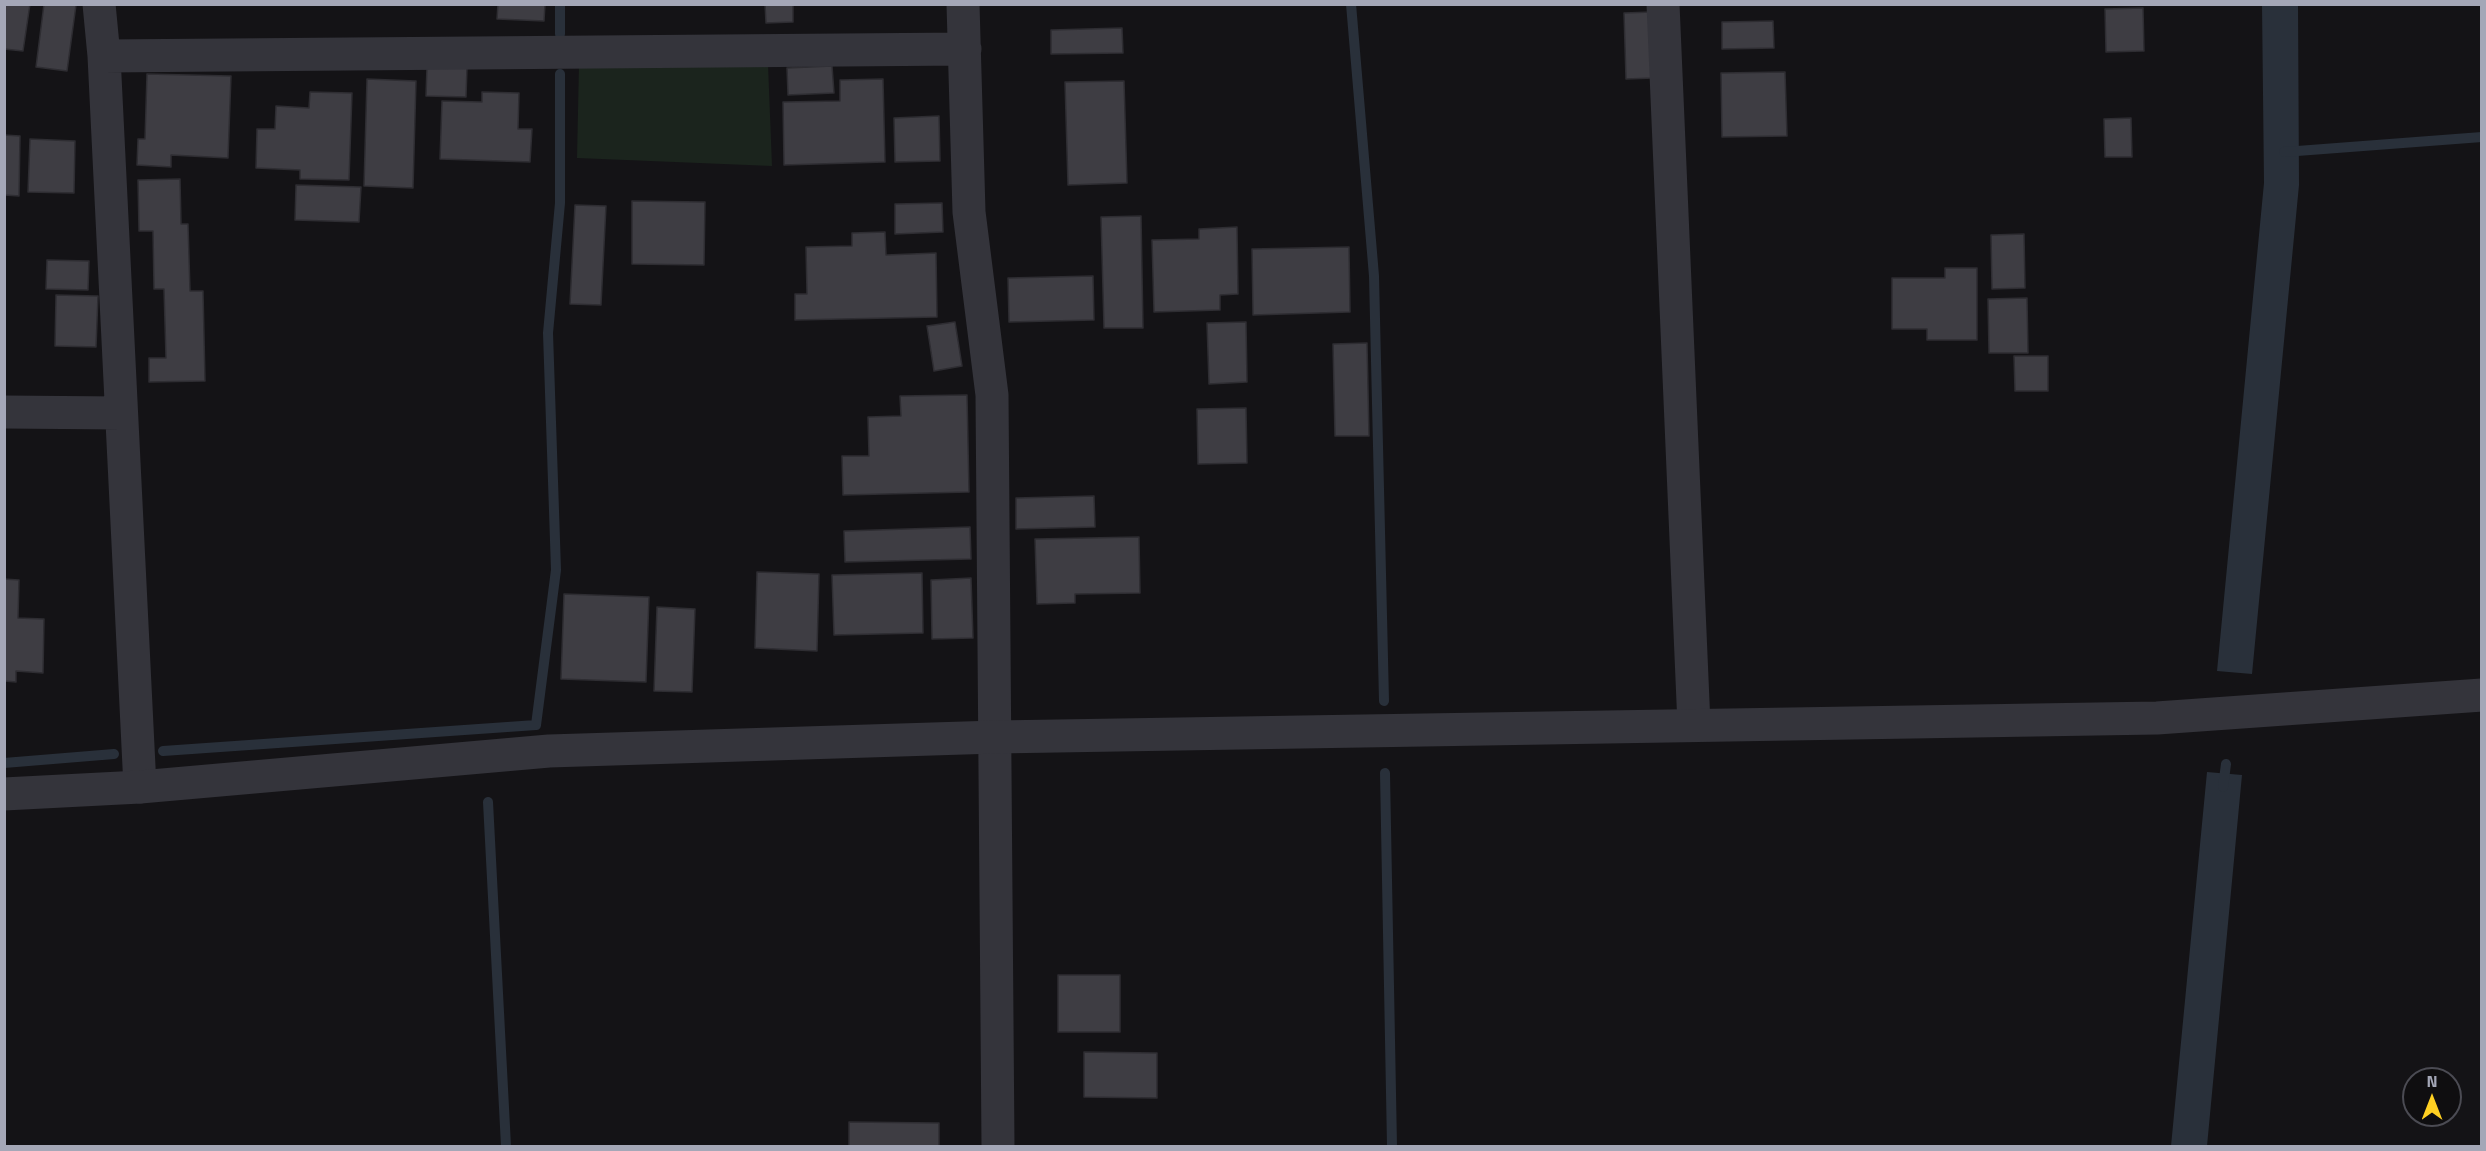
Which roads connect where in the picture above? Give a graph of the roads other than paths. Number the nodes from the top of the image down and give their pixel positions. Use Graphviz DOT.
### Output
graph roads {
  1 [pos="99,4"];
  2 [pos="963,4"];
  3 [pos="1663,4"];
  4 [pos="965,49"];
  5 [pos="104,56"];
  6 [pos="4,412"];
  7 [pos="121,413"];
  8 [pos="2481,695"];
  9 [pos="1694,725"];
  10 [pos="996,737"];
  11 [pos="140,787"];
  12 [pos="4,794"];
  13 [pos="998,1146"];
  1 -- 5 [label="street"];
  2 -- 4 [label="street"];
  3 -- 9 [label="street"];
  4 -- 5 [label="street"];
  4 -- 10 [label="street"];
  5 -- 7 [label="street"];
  6 -- 7 [label="street"];
  7 -- 11 [label="street"];
  8 -- 9 [label="street"];
  9 -- 10 [label="street"];
  10 -- 11 [label="street"];
  10 -- 13 [label="street"];
  11 -- 12 [label="street"];
}
